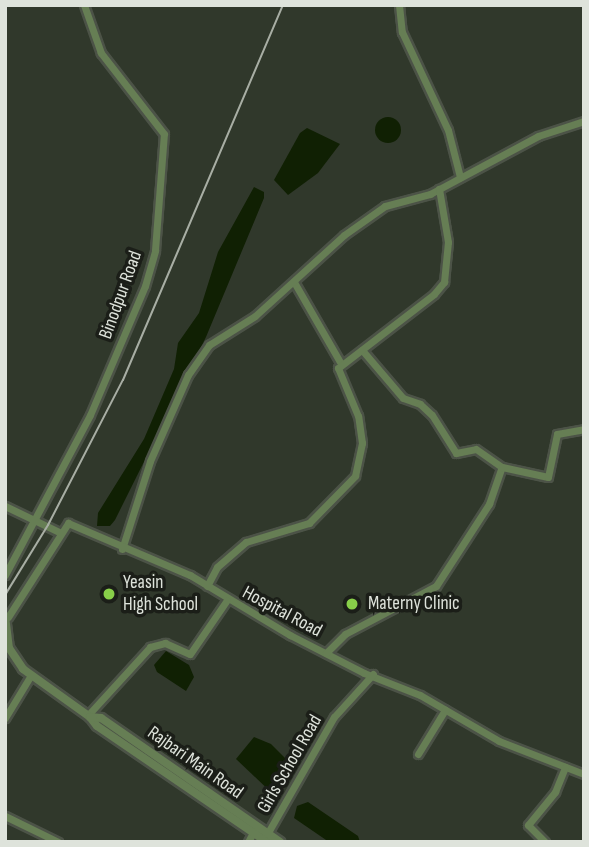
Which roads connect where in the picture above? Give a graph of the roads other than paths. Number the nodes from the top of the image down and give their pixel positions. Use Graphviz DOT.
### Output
graph roads {
  1 [pos="84,5"];
  2 [pos="399,5"];
  3 [pos="584,121"];
  4 [pos="460,177"];
  5 [pos="439,189"];
  6 [pos="293,282"];
  7 [pos="362,349"];
  8 [pos="341,362"];
  9 [pos="584,429"];
  10 [pos="502,467"];
  11 [pos="5,506"];
  12 [pos="37,519"];
  13 [pos="61,533"];
  14 [pos="122,549"];
  15 [pos="5,575"];
  16 [pos="207,586"];
  17 [pos="227,600"];
  18 [pos="7,616"];
  19 [pos="326,653"];
  20 [pos="373,674"];
  21 [pos="31,675"];
  22 [pos="445,710"];
  23 [pos="89,716"];
  24 [pos="5,718"];
  25 [pos="418,754"];
  26 [pos="565,767"];
  27 [pos="584,774"];
  28 [pos="5,816"];
  29 [pos="255,828"];
  30 [pos="266,838"];
  31 [pos="58,842"];
  32 [pos="248,842"];
  33 [pos="280,842"];
  34 [pos="545,842"];
  1 -- 12 [label="street, Binodpur Road"];
  2 -- 4 [label="street"];
  3 -- 4 [label="street"];
  4 -- 5 [label="street"];
  5 -- 6 [label="street"];
  5 -- 7 [label="street"];
  6 -- 8 [label="street"];
  6 -- 14 [label="street"];
  7 -- 8 [label="street"];
  7 -- 10 [label="street"];
  8 -- 16 [label="street"];
  9 -- 10 [label="street"];
  10 -- 19 [label="street"];
  11 -- 12 [label="street"];
  12 -- 13 [label="street"];
  12 -- 15 [label="street, Binodpur Road"];
  13 -- 14 [label="street, Hospital Road"];
  13 -- 18 [label="street"];
  14 -- 16 [label="street, Hospital Road"];
  16 -- 17 [label="street, Hospital Road"];
  17 -- 19 [label="street, Hospital Road"];
  17 -- 23 [label="street"];
  18 -- 21 [label="street, Rajbari Main Road"];
  19 -- 20 [label="street, Hospital Road"];
  20 -- 22 [label="street, Hospital Road"];
  20 -- 30 [label="street, Girls School Road"];
  21 -- 23 [label="street, Rajbari Main Road"];
  21 -- 24 [label="street"];
  22 -- 25 [label="street"];
  22 -- 26 [label="street, Hospital Road"];
  23 -- 29 [label="street, Rajbari Main Road"];
  26 -- 27 [label="street, Hospital Road"];
  26 -- 34 [label="street"];
  28 -- 31 [label="street"];
  29 -- 30 [label="street, Rajbari Main Road"];
  29 -- 32 [label="street"];
  30 -- 33 [label="street, Rajbari Main Road"];
}
